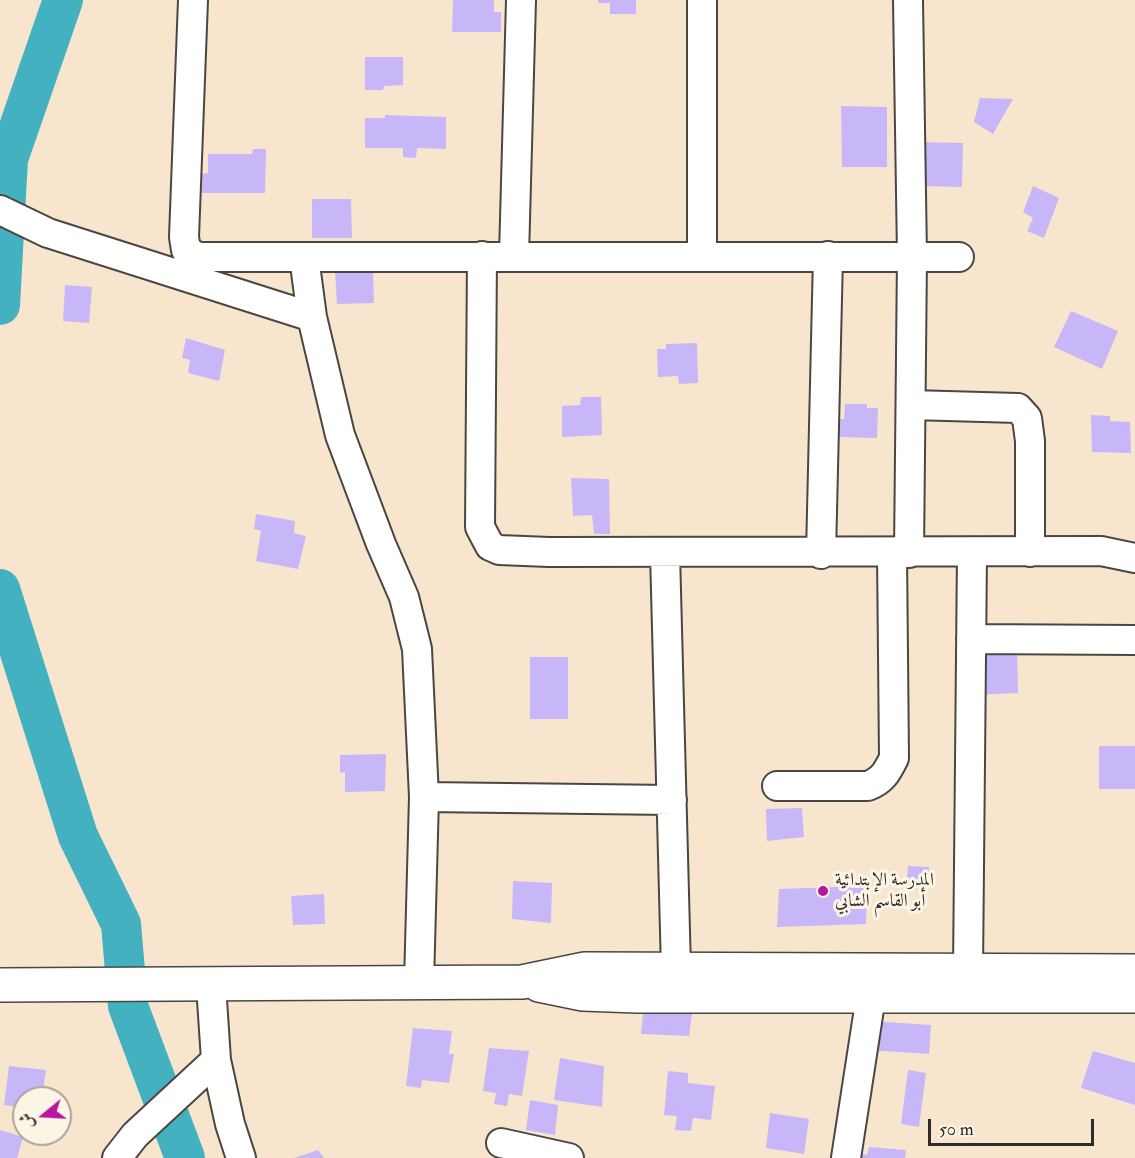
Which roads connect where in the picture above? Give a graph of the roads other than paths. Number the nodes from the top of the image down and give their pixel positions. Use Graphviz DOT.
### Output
graph roads {
  1 [pos="193,0"];
  2 [pos="521,0"];
  3 [pos="702,0"];
  4 [pos="908,0"];
  5 [pos="0,210"];
  6 [pos="482,256"];
  7 [pos="513,256"];
  8 [pos="702,256"];
  9 [pos="828,256"];
  10 [pos="912,256"];
  11 [pos="959,256"];
  12 [pos="304,257"];
  13 [pos="312,317"];
  14 [pos="910,405"];
  15 [pos="1030,552"];
  16 [pos="665,553"];
  17 [pos="900,553"];
  18 [pos="972,553"];
  19 [pos="821,554"];
  20 [pos="1135,558"];
  21 [pos="971,639"];
  22 [pos="1135,640"];
  23 [pos="777,786"];
  24 [pos="424,796"];
  25 [pos="672,800"];
  26 [pos="676,969"];
  27 [pos="968,970"];
  28 [pos="1135,971"];
  29 [pos="522,982"];
  30 [pos="419,983"];
  31 [pos="0,985"];
  32 [pos="211,986"];
  33 [pos="871,996"];
  34 [pos="1135,996"];
  35 [pos="216,1060"];
  36 [pos="501,1143"];
  37 [pos="117,1158"];
  38 [pos="241,1158"];
  39 [pos="569,1158"];
  40 [pos="846,1158"];
  1 -- 12 [label="street"];
  2 -- 7 [label="street"];
  3 -- 8 [label="street"];
  4 -- 10 [label="street"];
  5 -- 13 [label="street"];
  6 -- 7 [label="street"];
  6 -- 12 [label="street"];
  6 -- 16 [label="street"];
  7 -- 8 [label="street"];
  8 -- 9 [label="street"];
  9 -- 10 [label="street"];
  9 -- 19 [label="street"];
  10 -- 11 [label="street"];
  10 -- 14 [label="street"];
  12 -- 13 [label="street"];
  13 -- 24 [label="street"];
  14 -- 15 [label="street"];
  14 -- 17 [label="street"];
  15 -- 18 [label="street"];
  15 -- 20 [label="street"];
  16 -- 19 [label="street"];
  16 -- 25 [label="street"];
  17 -- 18 [label="street"];
  17 -- 19 [label="street"];
  17 -- 23 [label="street"];
  18 -- 21 [label="street"];
  21 -- 22 [label="street"];
  21 -- 27 [label="street"];
  24 -- 25 [label="street"];
  24 -- 30 [label="street"];
  25 -- 26 [label="street"];
  26 -- 27 [label="main road"];
  26 -- 29 [label="main road"];
  27 -- 28 [label="main road"];
  29 -- 30 [label="main road"];
  29 -- 33 [label="main road"];
  30 -- 32 [label="main road"];
  31 -- 32 [label="main road"];
  32 -- 35 [label="street"];
  33 -- 34 [label="main road"];
  33 -- 40 [label="street"];
  35 -- 37 [label="street"];
  35 -- 38 [label="street"];
  36 -- 39 [label="street"];
}
